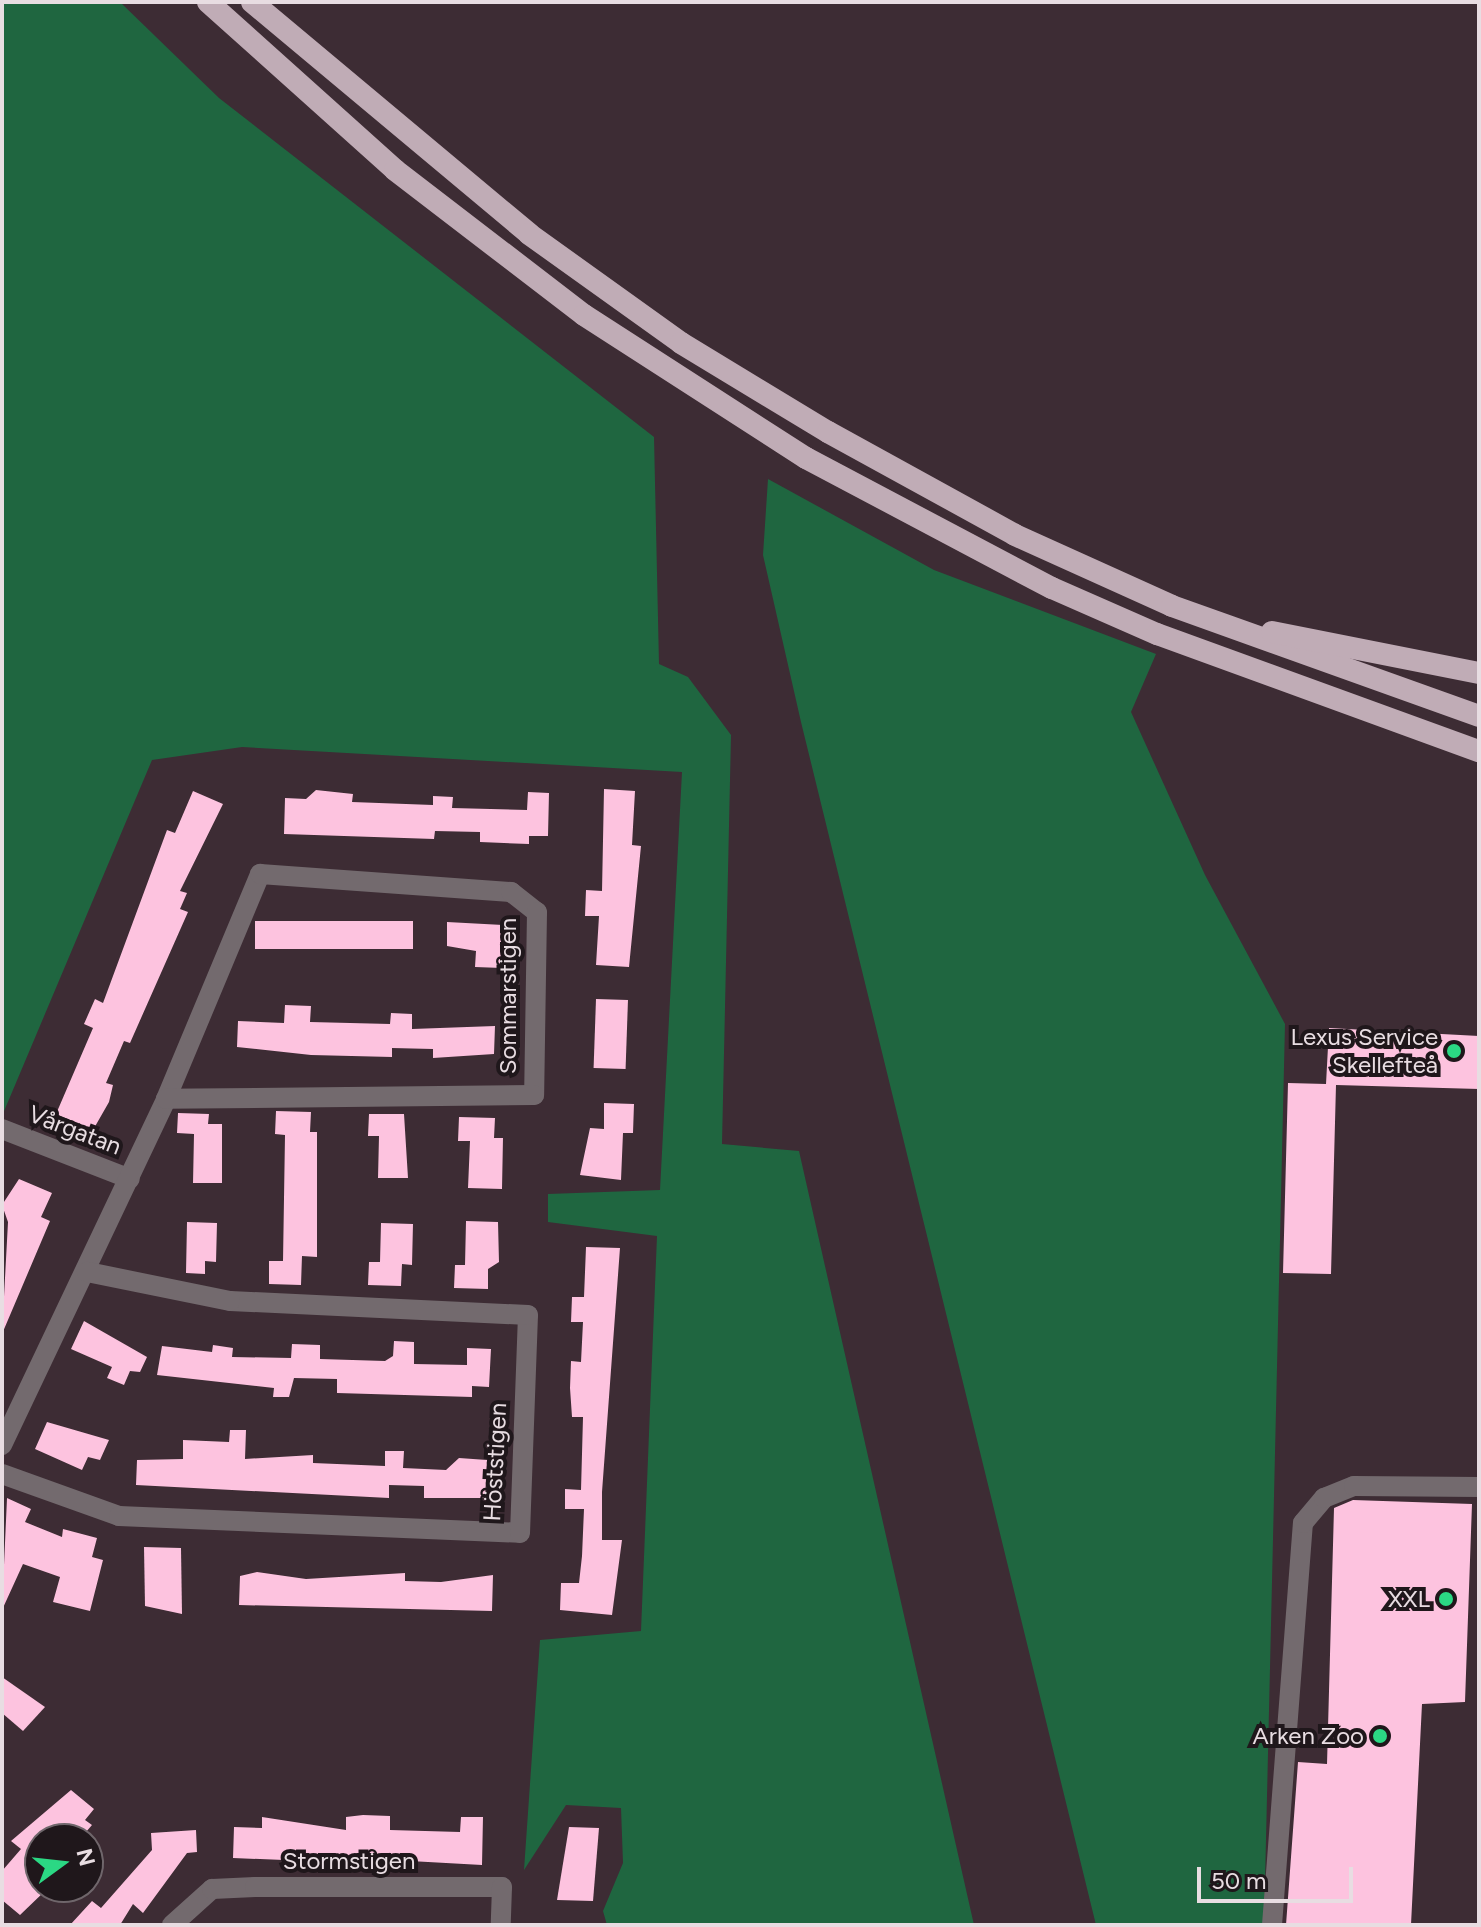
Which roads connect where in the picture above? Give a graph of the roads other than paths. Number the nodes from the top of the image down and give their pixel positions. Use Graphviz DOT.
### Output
graph roads {
  1 [pos="208,2"];
  2 [pos="252,2"];
  3 [pos="1172,606"];
  4 [pos="1479,673"];
  5 [pos="1479,716"];
  6 [pos="1479,751"];
  7 [pos="166,1099"];
  8 [pos="2,1129"];
  9 [pos="130,1179"];
  10 [pos="87,1272"];
  11 [pos="2,1445"];
  12 [pos="2,1474"];
  13 [pos="1479,1487"];
  14 [pos="172,1925"];
  15 [pos="501,1925"];
  16 [pos="1272,1925"];
  1 -- 6 [label="highway"];
  2 -- 3 [label="highway"];
  3 -- 4 [label="highway"];
  3 -- 5 [label="highway"];
  7 -- 7 [label="street, Sommarstigen"];
  7 -- 9 [label="street, Sommarstigen"];
  8 -- 9 [label="street, Vårgatan"];
  9 -- 10 [label="street"];
  10 -- 11 [label="street"];
  10 -- 12 [label="street, Höststigen"];
  13 -- 16 [label="street"];
  14 -- 15 [label="street, Stormstigen"];
}
